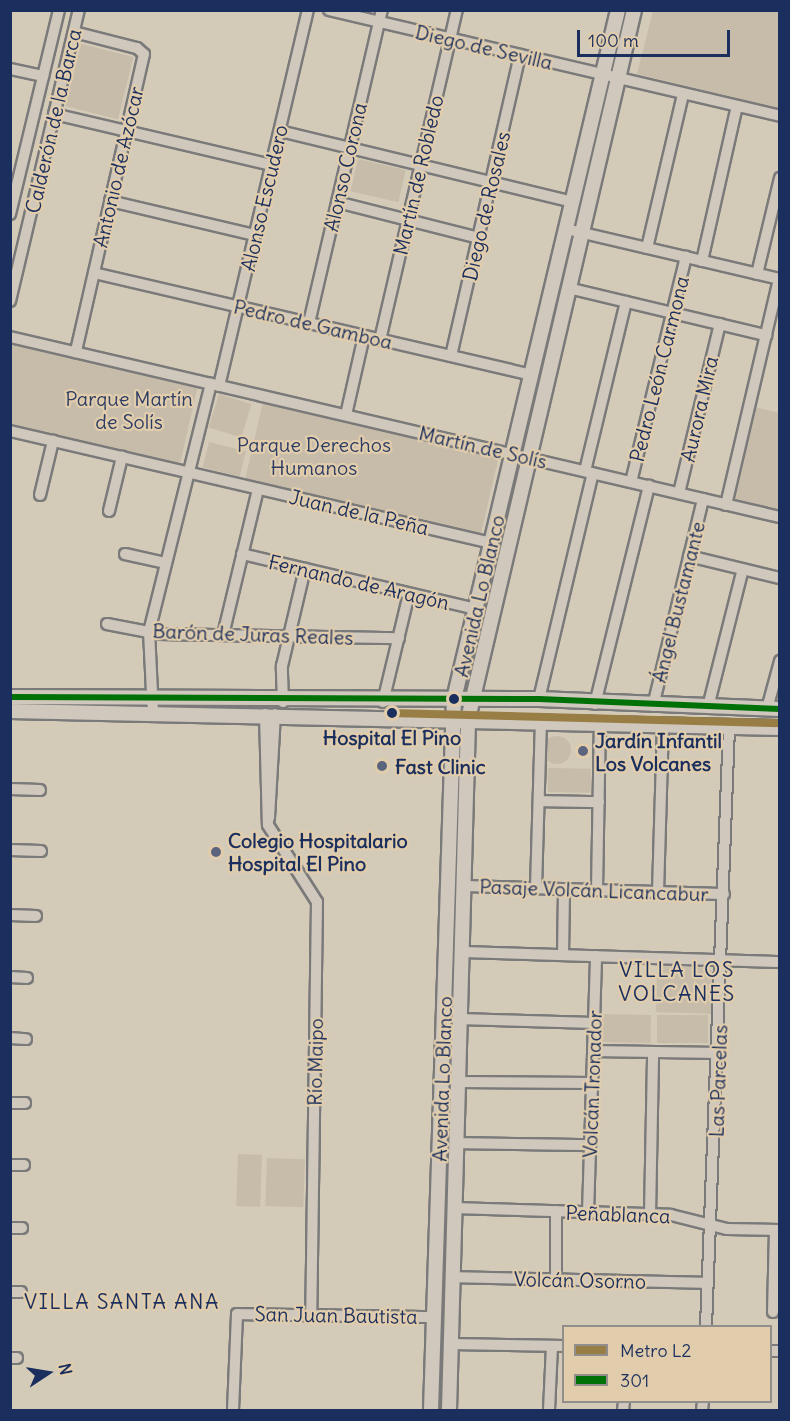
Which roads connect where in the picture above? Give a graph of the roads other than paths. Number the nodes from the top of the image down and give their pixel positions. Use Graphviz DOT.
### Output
graph roads {
  1 [pos="59,10"];
  2 [pos="79,10"];
  3 [pos="308,10"];
  4 [pos="329,10"];
  5 [pos="382,10"];
  6 [pos="457,10"];
  7 [pos="618,10"];
  8 [pos="634,10"];
  9 [pos="379,22"];
  10 [pos="74,32"];
  11 [pos="450,39"];
  12 [pos="520,55"];
  13 [pos="10,69"];
  14 [pos="603,75"];
  15 [pos="43,76"];
  16 [pos="618,78"];
  17 [pos="683,94"];
  18 [pos="737,106"];
  19 [pos="54,114"];
  20 [pos="780,116"];
  21 [pos="126,131"];
  22 [pos="280,131"];
  23 [pos="350,148"];
  24 [pos="272,165"];
  25 [pos="420,165"];
  26 [pos="780,178"];
  27 [pos="491,182"];
  28 [pos="110,201"];
  29 [pos="337,202"];
  30 [pos="573,202"];
  31 [pos="10,214"];
  32 [pos="407,220"];
  33 [pos="566,229"];
  34 [pos="581,232"];
  35 [pos="255,235"];
  36 [pos="479,238"];
  37 [pos="647,248"];
  38 [pos="686,257"];
  39 [pos="702,261"];
  40 [pos="94,273"];
  41 [pos="757,274"];
  42 [pos="779,279"];
  43 [pos="568,288"];
  44 [pos="10,301"];
  45 [pos="626,302"];
  46 [pos="238,307"];
  47 [pos="673,313"];
  48 [pos="309,323"];
  49 [pos="720,324"];
  50 [pos="766,335"];
  51 [pos="364,336"];
  52 [pos="10,337"];
  53 [pos="380,340"];
  54 [pos="76,352"];
  55 [pos="451,356"];
  56 [pos="531,375"];
  57 [pos="215,385"];
  58 [pos="346,415"];
  59 [pos="10,431"];
  60 [pos="53,441"];
  61 [pos="513,454"];
  62 [pos="122,457"];
  63 [pos="527,457"];
  64 [pos="189,472"];
  65 [pos="589,472"];
  66 [pos="631,482"];
  67 [pos="649,486"];
  68 [pos="258,489"];
  69 [pos="679,493"];
  70 [pos="40,495"];
  71 [pos="703,499"];
  72 [pos="726,505"];
  73 [pos="109,511"];
  74 [pos="780,518"];
  75 [pos="492,543"];
  76 [pos="125,554"];
  77 [pos="242,554"];
  78 [pos="689,556"];
  79 [pos="166,563"];
  80 [pos="305,569"];
  81 [pos="742,569"];
  82 [pos="780,578"];
  83 [pos="409,594"];
  84 [pos="476,609"];
  85 [pos="107,624"];
  86 [pos="149,632"];
  87 [pos="223,635"];
  88 [pos="289,636"];
  89 [pos="399,638"];
  90 [pos="780,661"];
  91 [pos="10,697"];
  92 [pos="454,699"];
  93 [pos="470,699"];
  94 [pos="539,699"];
  95 [pos="283,702"];
  96 [pos="383,702"];
  97 [pos="595,704"];
  98 [pos="151,706"];
  99 [pos="653,706"];
  100 [pos="708,707"];
  101 [pos="773,709"];
  102 [pos="10,711"];
  103 [pos="270,714"];
  104 [pos="453,719"];
  105 [pos="468,719"];
  106 [pos="541,721"];
  107 [pos="600,723"];
  108 [pos="663,724"];
  109 [pos="729,727"];
  110 [pos="780,728"];
  111 [pos="10,789"];
  112 [pos="40,790"];
  113 [pos="538,801"];
  114 [pos="599,802"];
  115 [pos="10,850"];
  116 [pos="41,851"];
  117 [pos="463,886"];
  118 [pos="536,888"];
  119 [pos="564,889"];
  120 [pos="597,890"];
  121 [pos="658,892"];
  122 [pos="724,894"];
  123 [pos="10,915"];
  124 [pos="36,916"];
  125 [pos="461,952"];
  126 [pos="562,955"];
  127 [pos="596,956"];
  128 [pos="722,960"];
  129 [pos="780,962"];
  130 [pos="10,977"];
  131 [pos="27,978"];
  132 [pos="459,1019"];
  133 [pos="594,1023"];
  134 [pos="10,1038"];
  135 [pos="26,1039"];
  136 [pos="593,1051"];
  137 [pos="653,1052"];
  138 [pos="719,1053"];
  139 [pos="458,1082"];
  140 [pos="592,1083"];
  141 [pos="10,1103"];
  142 [pos="25,1103"];
  143 [pos="456,1143"];
  144 [pos="590,1145"];
  145 [pos="10,1165"];
  146 [pos="24,1165"];
  147 [pos="454,1208"];
  148 [pos="556,1211"];
  149 [pos="588,1213"];
  150 [pos="650,1215"];
  151 [pos="712,1225"];
  152 [pos="10,1228"];
  153 [pos="22,1228"];
  154 [pos="777,1230"];
  155 [pos="453,1277"];
  156 [pos="556,1280"];
  157 [pos="708,1283"];
  158 [pos="773,1312"];
  159 [pos="311,1315"];
  160 [pos="434,1317"];
  161 [pos="706,1325"];
  162 [pos="451,1344"];
  163 [pos="552,1346"];
  164 [pos="562,1346"];
  165 [pos="233,1410"];
  166 [pos="431,1410"];
  167 [pos="449,1410"];
  168 [pos="549,1410"];
  1 -- 15 [label="street, Calderón de la Barca"];
  2 -- 10 [label="street, Calderón de la Barca"];
  3 -- 22 [label="street, Alonso Escudero"];
  4 -- 9 [label="street, Diego de Sevilla"];
  5 -- 9 [label="street, Alonso Corona"];
  6 -- 11 [label="street, Martín de Robledo"];
  7 -- 14 [label="main road, Avenida Lo Blanco"];
  8 -- 16 [label="main road, Avenida Lo Blanco"];
  9 -- 11 [label="street, Diego de Sevilla"];
  9 -- 23 [label="street, Alonso Corona"];
  10 -- 19 [label="street, Calderón de la Barca"];
  10 -- 21 [label="street, Antonio de Azócar"];
  11 -- 12 [label="street, Diego de Sevilla"];
  11 -- 25 [label="street, Martín de Robledo"];
  12 -- 14 [label="street, Diego de Sevilla"];
  12 -- 27 [label="street, Diego de Rosales"];
  13 -- 15 [label="street"];
  14 -- 16 [label="street, Diego de Sevilla"];
  14 -- 30 [label="main road, Avenida Lo Blanco"];
  15 -- 31 [label="street, Calderón de la Barca"];
  16 -- 17 [label="street, Diego de Sevilla"];
  16 -- 34 [label="main road, Avenida Lo Blanco"];
  17 -- 18 [label="street, Diego de Sevilla"];
  17 -- 37 [label="street"];
  18 -- 20 [label="street, Diego de Sevilla"];
  18 -- 39 [label="street"];
  19 -- 21 [label="street"];
  19 -- 44 [label="street, Calderón de la Barca"];
  21 -- 24 [label="street"];
  21 -- 28 [label="street, Antonio de Azócar"];
  22 -- 23 [label="street"];
  22 -- 24 [label="street, Alonso Escudero"];
  23 -- 25 [label="street"];
  23 -- 29 [label="street, Alonso Corona"];
  24 -- 35 [label="street, Alonso Escudero"];
  25 -- 27 [label="street"];
  25 -- 32 [label="street, Martín de Robledo"];
  26 -- 41 [label="street"];
  27 -- 30 [label="street"];
  27 -- 36 [label="street, Diego de Rosales"];
  28 -- 35 [label="street"];
  28 -- 40 [label="street, Antonio de Azócar"];
  29 -- 32 [label="street"];
  29 -- 48 [label="street, Alonso Corona"];
  30 -- 33 [label="main road, Avenida Lo Blanco"];
  32 -- 36 [label="street"];
  32 -- 53 [label="street, Martín de Robledo"];
  33 -- 34 [label="street"];
  33 -- 56 [label="main road, Avenida Lo Blanco"];
  34 -- 37 [label="street"];
  34 -- 43 [label="main road, Avenida Lo Blanco"];
  35 -- 46 [label="street, Alonso Escudero"];
  36 -- 55 [label="street, Diego de Rosales"];
  37 -- 38 [label="street"];
  38 -- 39 [label="street"];
  38 -- 47 [label="street, Pedro León Carmona"];
  39 -- 41 [label="street"];
  40 -- 46 [label="street, Pedro de Gamboa"];
  40 -- 54 [label="street, Antonio de Azócar"];
  41 -- 42 [label="street"];
  42 -- 50 [label="street"];
  43 -- 45 [label="street"];
  43 -- 63 [label="main road, Avenida Lo Blanco"];
  45 -- 47 [label="street"];
  45 -- 65 [label="street"];
  46 -- 48 [label="street, Pedro de Gamboa"];
  46 -- 57 [label="street, Alonso Escudero"];
  47 -- 49 [label="street"];
  47 -- 66 [label="street, Pedro León Carmona"];
  48 -- 51 [label="street, Pedro de Gamboa"];
  49 -- 50 [label="street"];
  49 -- 69 [label="street, Aurora Mira"];
  50 -- 72 [label="street"];
  51 -- 53 [label="street, Pedro de Gamboa"];
  51 -- 58 [label="street"];
  52 -- 54 [label="street, Martín de Solís"];
  53 -- 55 [label="street, Pedro de Gamboa"];
  54 -- 57 [label="street, Martín de Solís"];
  55 -- 56 [label="street, Pedro de Gamboa"];
  56 -- 61 [label="main road, Avenida Lo Blanco"];
  57 -- 58 [label="street, Martín de Solís"];
  57 -- 64 [label="street, Alonso Escudero"];
  58 -- 61 [label="street, Martín de Solís"];
  59 -- 60 [label="street, Juan de la Peña"];
  60 -- 62 [label="street, Juan de la Peña"];
  60 -- 70 [label="street"];
  61 -- 63 [label="street, Martín de Solís"];
  61 -- 75 [label="main road, Avenida Lo Blanco"];
  62 -- 64 [label="street, Juan de la Peña"];
  62 -- 73 [label="street"];
  63 -- 65 [label="street, Martín de Solís"];
  63 -- 93 [label="main road, Avenida Lo Blanco"];
  64 -- 68 [label="street, Juan de la Peña"];
  64 -- 79 [label="street, Alonso Escudero"];
  65 -- 66 [label="street, Martín de Solís"];
  65 -- 94 [label="street"];
  66 -- 67 [label="street, Martín de Solís"];
  67 -- 69 [label="street, Martín de Solís"];
  67 -- 97 [label="street, Pedro León Carmona"];
  68 -- 75 [label="street, Juan de la Peña"];
  68 -- 77 [label="street"];
  69 -- 71 [label="street, Martín de Solís"];
  71 -- 72 [label="street, Martín de Solís"];
  71 -- 78 [label="street, Ángel Bustamante"];
  72 -- 74 [label="street, Martín de Solís"];
  75 -- 84 [label="main road, Avenida Lo Blanco"];
  76 -- 79 [label="street"];
  77 -- 80 [label="street, Fernando de Aragón"];
  77 -- 87 [label="street"];
  78 -- 81 [label="street"];
  78 -- 99 [label="street, Ángel Bustamante"];
  79 -- 86 [label="street, Alonso Escudero"];
  80 -- 83 [label="street, Fernando de Aragón"];
  80 -- 88 [label="street"];
  81 -- 82 [label="street"];
  81 -- 100 [label="street"];
  83 -- 84 [label="street, Fernando de Aragón"];
  83 -- 89 [label="street"];
  84 -- 92 [label="main road, Avenida Lo Blanco"];
  85 -- 86 [label="street, Barón de Juras Reales"];
  86 -- 87 [label="street, Barón de Juras Reales"];
  86 -- 98 [label="street, Alonso Escudero"];
  87 -- 88 [label="street, Barón de Juras Reales"];
  88 -- 89 [label="street, Barón de Juras Reales"];
  88 -- 95 [label="street"];
  89 -- 96 [label="street"];
  90 -- 101 [label="street"];
  91 -- 98 [label="main road"];
  92 -- 93 [label="main road"];
  92 -- 96 [label="main road"];
  92 -- 104 [label="main road, Avenida Lo Blanco"];
  93 -- 94 [label="main road"];
  93 -- 105 [label="main road, Avenida Lo Blanco"];
  94 -- 97 [label="main road"];
  95 -- 96 [label="main road"];
  95 -- 98 [label="main road"];
  97 -- 99 [label="main road"];
  98 -- 102 [label="main road"];
  98 -- 103 [label="main road"];
  99 -- 100 [label="main road"];
  100 -- 101 [label="main road"];
  103 -- 104 [label="main road"];
  103 -- 159 [label="street, Río Maipo"];
  104 -- 105 [label="main road"];
  104 -- 160 [label="main road, Avenida Lo Blanco"];
  105 -- 106 [label="main road"];
  105 -- 117 [label="main road, Avenida Lo Blanco"];
  106 -- 107 [label="main road"];
  106 -- 113 [label="street"];
  107 -- 108 [label="main road"];
  107 -- 114 [label="street"];
  108 -- 109 [label="main road"];
  108 -- 121 [label="street"];
  109 -- 110 [label="main road"];
  109 -- 122 [label="street, Las Parcelas"];
  111 -- 112 [label="street"];
  113 -- 114 [label="street"];
  113 -- 118 [label="street"];
  114 -- 120 [label="street"];
  115 -- 116 [label="street"];
  117 -- 118 [label="street, Pasaje Volcán Licancabur"];
  117 -- 125 [label="main road, Avenida Lo Blanco"];
  118 -- 119 [label="street, Pasaje Volcán Licancabur"];
  119 -- 120 [label="street, Pasaje Volcán Licancabur"];
  119 -- 126 [label="street"];
  120 -- 121 [label="street, Pasaje Volcán Licancabur"];
  121 -- 122 [label="street, Pasaje Volcán Licancabur"];
  122 -- 128 [label="street, Las Parcelas"];
  123 -- 124 [label="street"];
  125 -- 126 [label="street"];
  125 -- 132 [label="main road, Avenida Lo Blanco"];
  126 -- 127 [label="street"];
  127 -- 128 [label="street"];
  127 -- 133 [label="street, Volcán Tronador"];
  128 -- 129 [label="street"];
  128 -- 138 [label="street, Las Parcelas"];
  130 -- 131 [label="street"];
  132 -- 133 [label="street"];
  132 -- 139 [label="main road, Avenida Lo Blanco"];
  133 -- 136 [label="street, Volcán Tronador"];
  134 -- 135 [label="street"];
  136 -- 137 [label="street"];
  136 -- 140 [label="street, Volcán Tronador"];
  137 -- 138 [label="street"];
  137 -- 150 [label="street"];
  138 -- 151 [label="street, Las Parcelas"];
  139 -- 140 [label="street"];
  139 -- 143 [label="main road, Avenida Lo Blanco"];
  140 -- 144 [label="street, Volcán Tronador"];
  141 -- 142 [label="street"];
  143 -- 144 [label="street"];
  143 -- 147 [label="main road, Avenida Lo Blanco"];
  144 -- 149 [label="street, Volcán Tronador"];
  145 -- 146 [label="street"];
  147 -- 148 [label="street, Peñablanca"];
  147 -- 155 [label="main road, Avenida Lo Blanco"];
  148 -- 149 [label="street, Peñablanca"];
  148 -- 156 [label="street"];
  149 -- 150 [label="street, Peñablanca"];
  150 -- 151 [label="street, Peñablanca"];
  151 -- 154 [label="street, Peñablanca"];
  151 -- 157 [label="street, Las Parcelas"];
  152 -- 153 [label="street"];
  154 -- 158 [label="street"];
  155 -- 156 [label="street, Volcán Osorno"];
  155 -- 162 [label="main road, Avenida Lo Blanco"];
  156 -- 157 [label="street, Volcán Osorno"];
  157 -- 161 [label="street, Las Parcelas"];
  159 -- 160 [label="street, San Juan Bautista"];
  159 -- 165 [label="street, San Juan Bautista"];
  160 -- 166 [label="main road, Avenida Lo Blanco"];
  162 -- 163 [label="street"];
  162 -- 167 [label="main road, Avenida Lo Blanco"];
  163 -- 164 [label="street"];
  163 -- 168 [label="street"];
}
